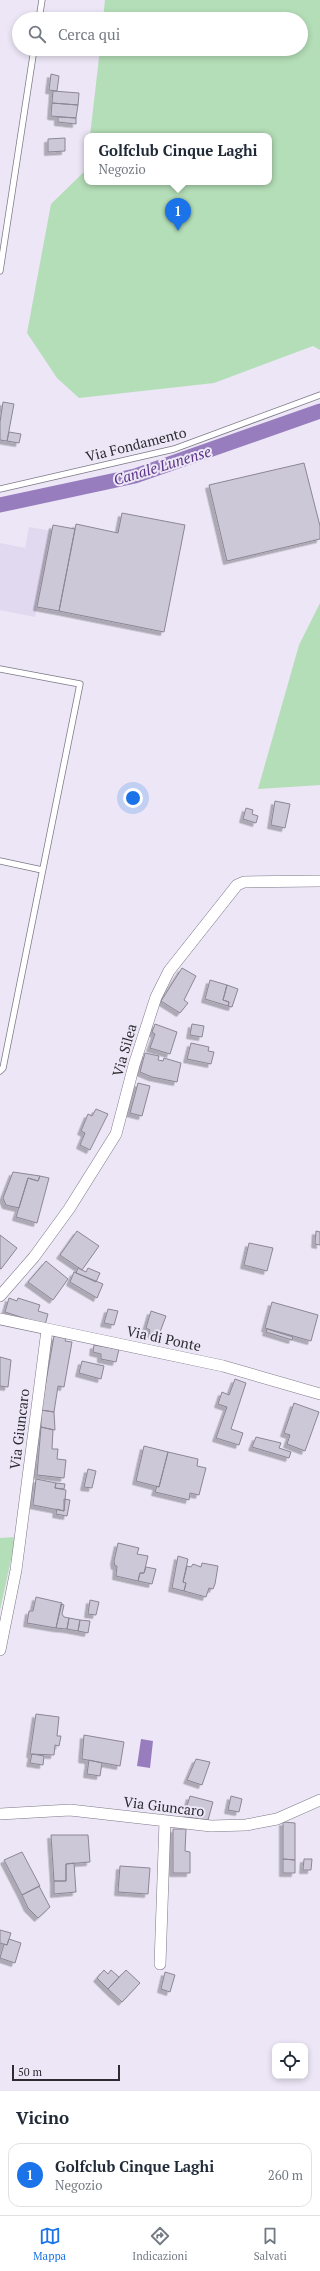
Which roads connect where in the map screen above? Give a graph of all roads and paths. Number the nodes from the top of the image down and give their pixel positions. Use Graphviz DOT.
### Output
graph roads {
  1 [pos="42,0"];
  2 [pos="40,12"];
  3 [pos="33,56"];
  4 [pos="0,271"];
  5 [pos="320,396"];
  6 [pos="0,489"];
  7 [pos="0,669"];
  8 [pos="0,860"];
  9 [pos="42,870"];
  10 [pos="320,881"];
  11 [pos="0,1071"];
  12 [pos="0,1296"];
  13 [pos="0,1319"];
  14 [pos="47,1330"];
  15 [pos="320,1394"];
  16 [pos="0,1650"];
  17 [pos="320,1800"];
  18 [pos="0,1814"];
  19 [pos="165,1821"];
  20 [pos="160,1964"];
  1 -- 2 [label="lane"];
  3 -- 4 [label="lane"];
  5 -- 6 [label="lane, Via Fondamento"];
  7 -- 9 [label="lane"];
  8 -- 9 [label="lane"];
  9 -- 11 [label="lane"];
  10 -- 12 [label="street, Via Silea"];
  13 -- 14 [label="street, Via di Ponte"];
  14 -- 15 [label="street, Via di Ponte"];
  14 -- 16 [label="street, Via Giuncaro"];
  17 -- 19 [label="street, Via Giuncaro"];
  18 -- 19 [label="street, Via Giuncaro"];
  19 -- 20 [label="street"];
}
